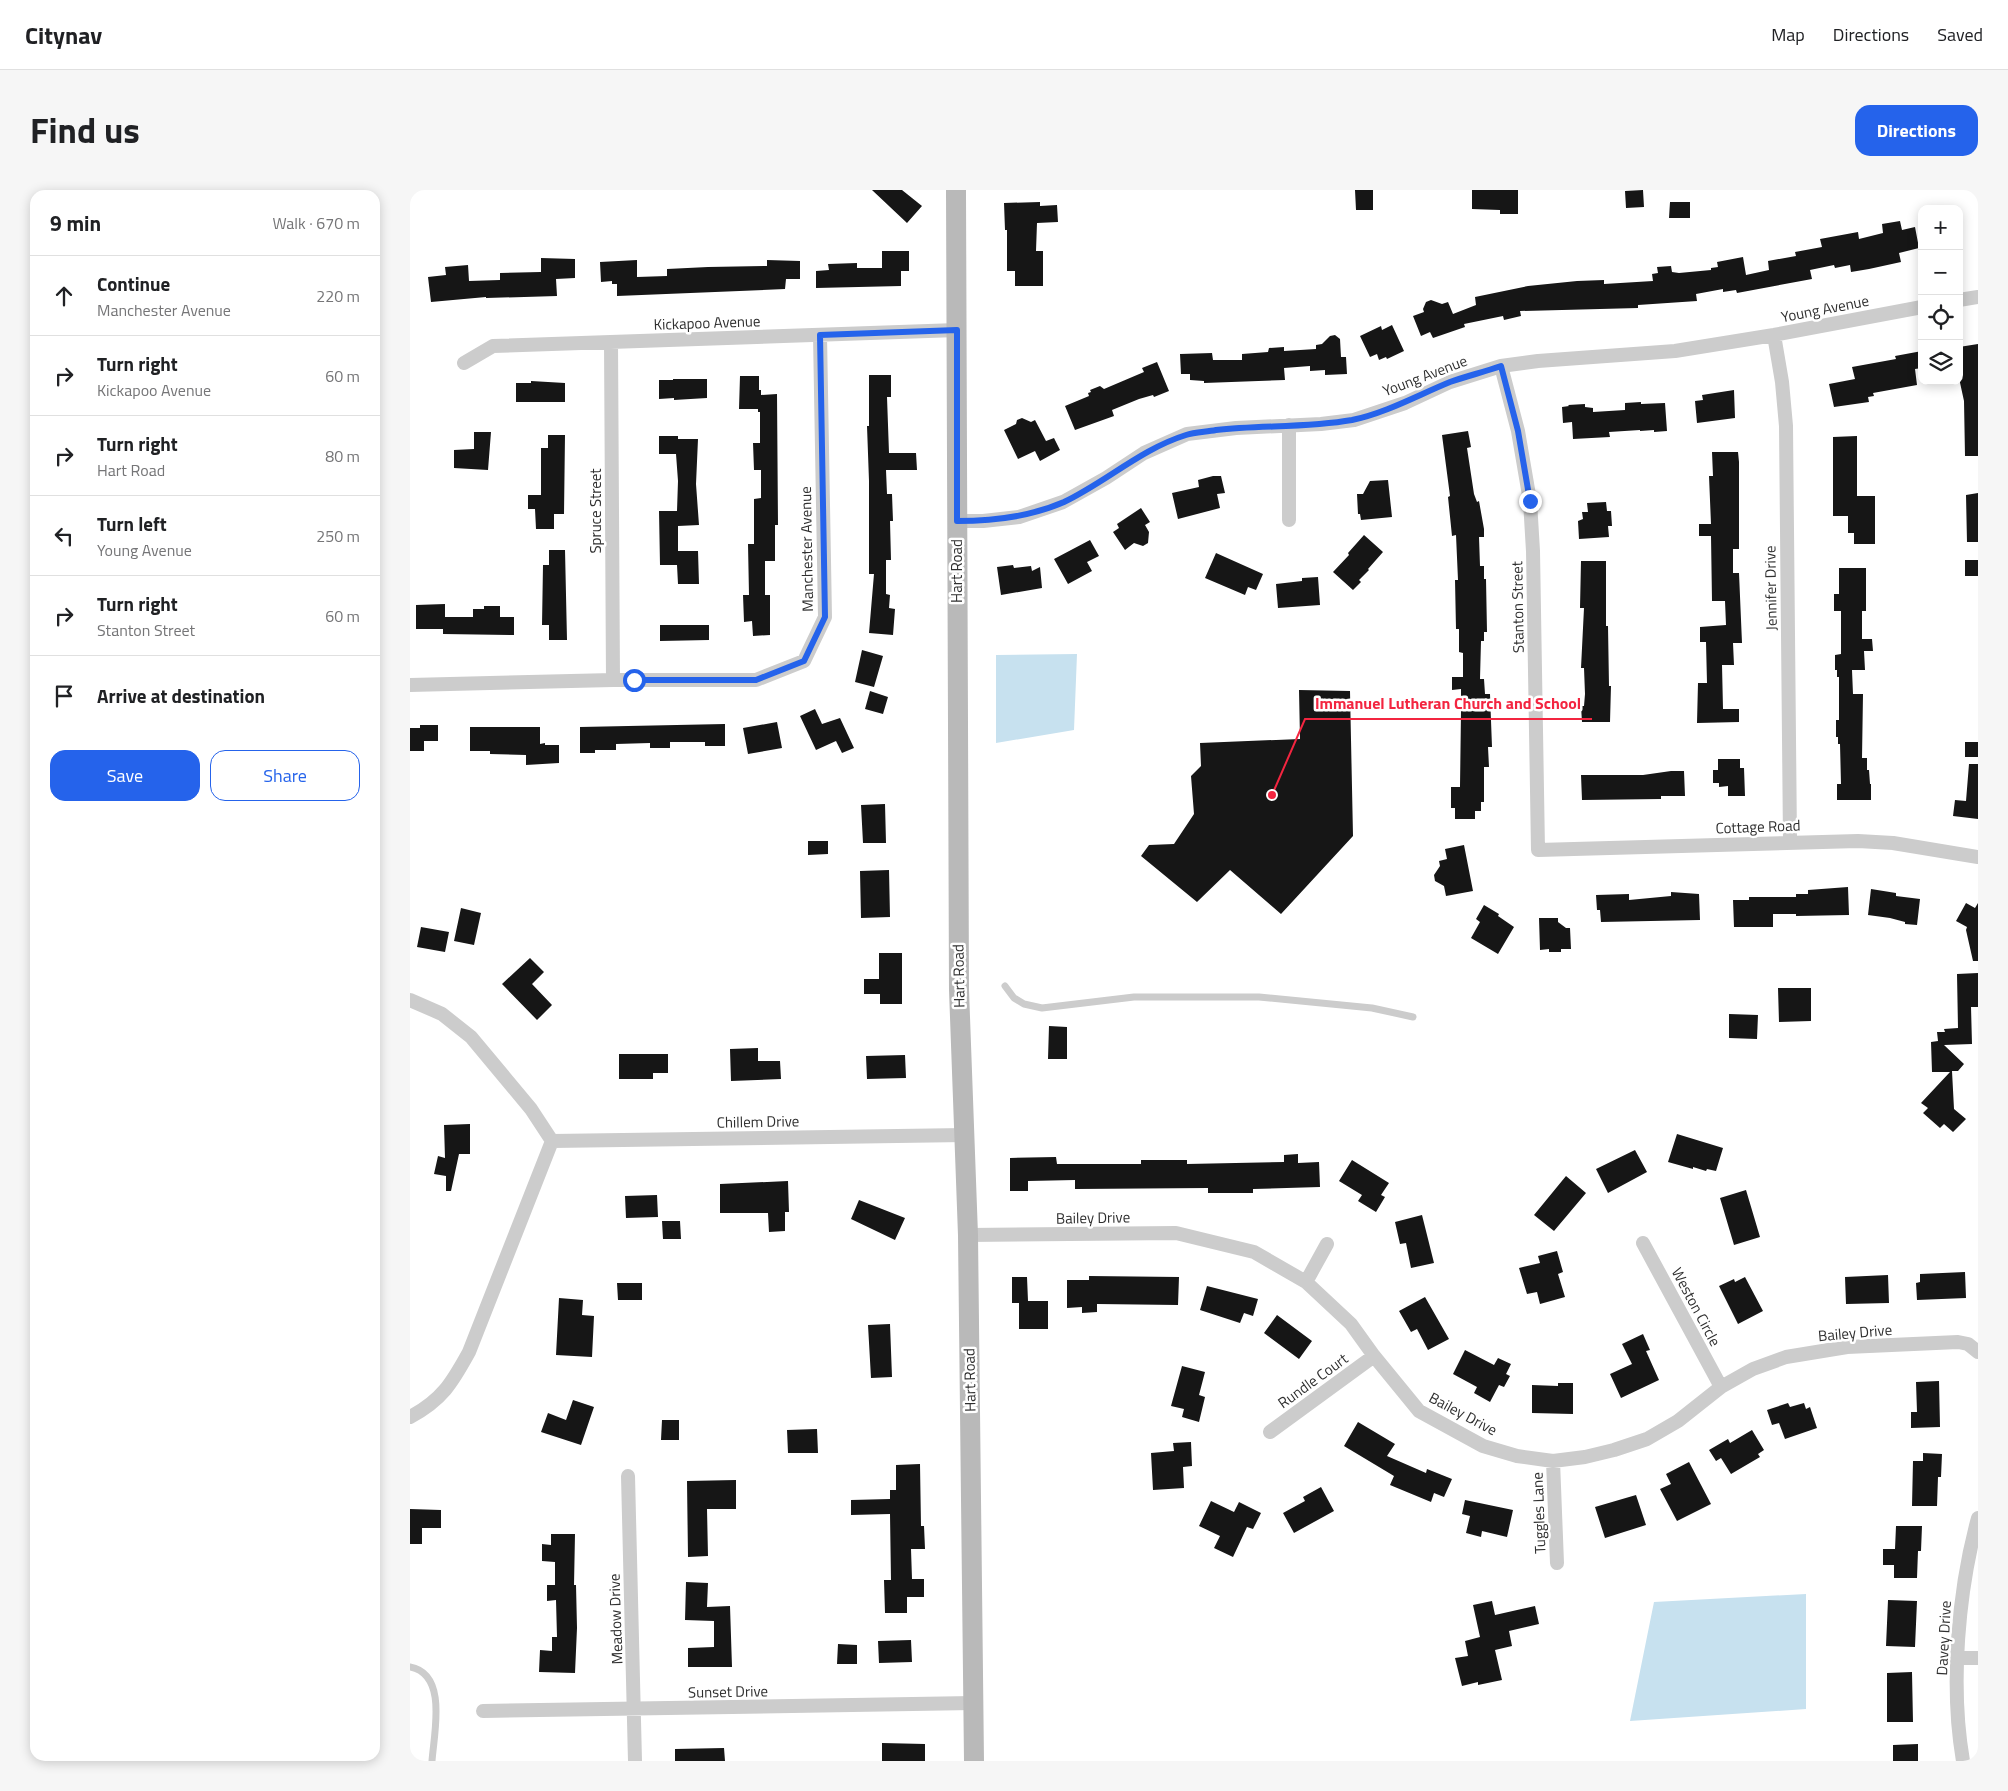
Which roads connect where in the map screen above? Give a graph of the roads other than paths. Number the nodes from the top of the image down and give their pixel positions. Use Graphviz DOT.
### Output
graph roads {
  1 [pos="956,190"];
  2 [pos="1978,297"];
  3 [pos="1963,299"];
  4 [pos="1918,308"];
  5 [pos="957,330"];
  6 [pos="820,335"];
  7 [pos="1774,335"];
  8 [pos="611,342"];
  9 [pos="464,364"];
  10 [pos="1501,366"];
  11 [pos="1289,425"];
  12 [pos="1289,520"];
  13 [pos="957,521"];
  14 [pos="613,680"];
  15 [pos="410,685"];
  16 [pos="1790,842"];
  17 [pos="1538,850"];
  18 [pos="1978,857"];
  19 [pos="1005,986"];
  20 [pos="410,1000"];
  21 [pos="1413,1017"];
  22 [pos="965,1135"];
  23 [pos="552,1141"];
  24 [pos="968,1235"];
  25 [pos="1643,1243"];
  26 [pos="1327,1244"];
  27 [pos="1306,1282"];
  28 [pos="1978,1352"];
  29 [pos="1374,1356"];
  30 [pos="1721,1387"];
  31 [pos="410,1416"];
  32 [pos="1270,1432"];
  33 [pos="1553,1461"];
  34 [pos="628,1476"];
  35 [pos="1978,1518"];
  36 [pos="1557,1563"];
  37 [pos="1958,1658"];
  38 [pos="1978,1658"];
  39 [pos="410,1667"];
  40 [pos="973,1703"];
  41 [pos="634,1710"];
  42 [pos="484,1711"];
  43 [pos="432,1761"];
  44 [pos="635,1761"];
  45 [pos="974,1761"];
  46 [pos="1963,1761"];
  1 -- 5 [label="street, Hart Road"];
  2 -- 3 [label="street"];
  4 -- 7 [label="street, Young Avenue"];
  5 -- 6 [label="street, Kickapoo Avenue"];
  5 -- 13 [label="street, Hart Road"];
  6 -- 8 [label="street, Kickapoo Avenue"];
  6 -- 14 [label="street, Manchester Avenue"];
  7 -- 10 [label="street, Young Avenue"];
  7 -- 16 [label="street, Jennifer Drive"];
  8 -- 9 [label="street, Kickapoo Avenue"];
  8 -- 14 [label="street, Spruce Street"];
  10 -- 11 [label="street, Young Avenue"];
  10 -- 17 [label="street, Stanton Street"];
  11 -- 12 [label="street"];
  11 -- 13 [label="street, Young Avenue"];
  13 -- 22 [label="street, Hart Road"];
  14 -- 15 [label="street, Manchester Avenue"];
  16 -- 17 [label="street, Cottage Road"];
  16 -- 18 [label="street, Cottage Road"];
  19 -- 21 [label="lane"];
  20 -- 23 [label="street"];
  22 -- 23 [label="street, Chillem Drive"];
  22 -- 24 [label="street, Hart Road"];
  23 -- 31 [label="street"];
  24 -- 27 [label="street, Bailey Drive"];
  24 -- 40 [label="street, Hart Road"];
  25 -- 30 [label="street, Weston Circle"];
  26 -- 27 [label="street"];
  27 -- 29 [label="street, Bailey Drive"];
  28 -- 30 [label="street, Bailey Drive"];
  29 -- 32 [label="street, Rundle Court"];
  29 -- 33 [label="street, Bailey Drive"];
  30 -- 33 [label="street, Bailey Drive"];
  33 -- 36 [label="street, Tuggles Lane"];
  34 -- 41 [label="street, Meadow Drive"];
  35 -- 37 [label="street, Davey Drive"];
  37 -- 38 [label="street"];
  37 -- 46 [label="street, Davey Drive"];
  39 -- 43 [label="lane"];
  40 -- 41 [label="street, Sunset Drive"];
  40 -- 45 [label="street, Hart Road"];
  41 -- 42 [label="street, Sunset Drive"];
  41 -- 44 [label="street, Meadow Drive"];
}
